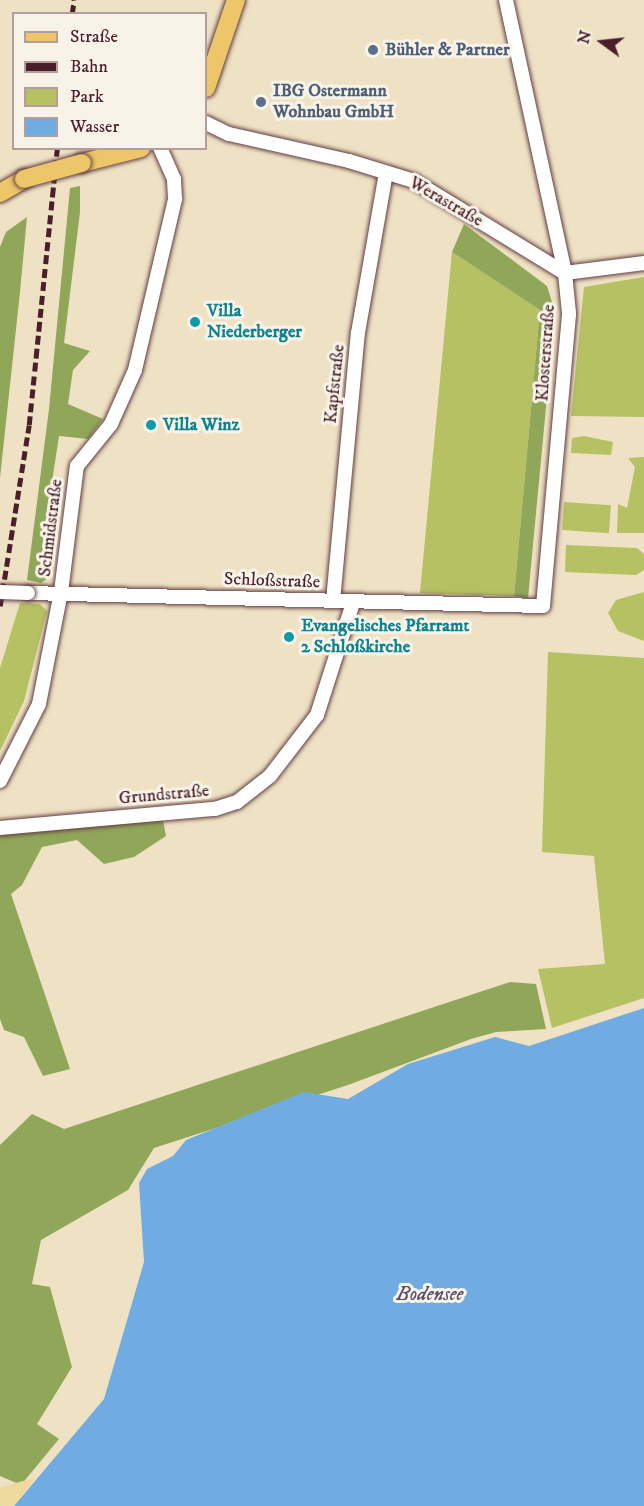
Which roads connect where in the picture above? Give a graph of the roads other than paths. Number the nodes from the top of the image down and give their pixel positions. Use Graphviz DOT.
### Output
graph roads {
  1 [pos="236,0"];
  2 [pos="506,0"];
  3 [pos="207,85"];
  4 [pos="207,123"];
  5 [pos="133,150"];
  6 [pos="160,150"];
  7 [pos="386,173"];
  8 [pos="8,184"];
  9 [pos="644,263"];
  10 [pos="565,273"];
  11 [pos="0,592"];
  12 [pos="61,592"];
  13 [pos="333,601"];
  14 [pos="353,603"];
  15 [pos="543,606"];
  16 [pos="0,781"];
  17 [pos="0,828"];
  1 -- 3 [label="main road"];
  2 -- 10 [label="street, Klosterstraße"];
  4 -- 7 [label="street, Werastraße"];
  5 -- 8 [label="main road, bridge"];
  6 -- 12 [label="street, Schmidstraße"];
  7 -- 10 [label="street, Werastraße"];
  7 -- 13 [label="street, Kapfstraße"];
  9 -- 10 [label="street"];
  10 -- 15 [label="street, Klosterstraße"];
  11 -- 12 [label="street, Schloßstraße, bridge"];
  12 -- 13 [label="street, Schloßstraße"];
  12 -- 16 [label="street, Schmidstraße"];
  13 -- 14 [label="street, Schloßstraße"];
  14 -- 15 [label="street, Schloßstraße"];
  14 -- 17 [label="street, Grundstraße"];
}
